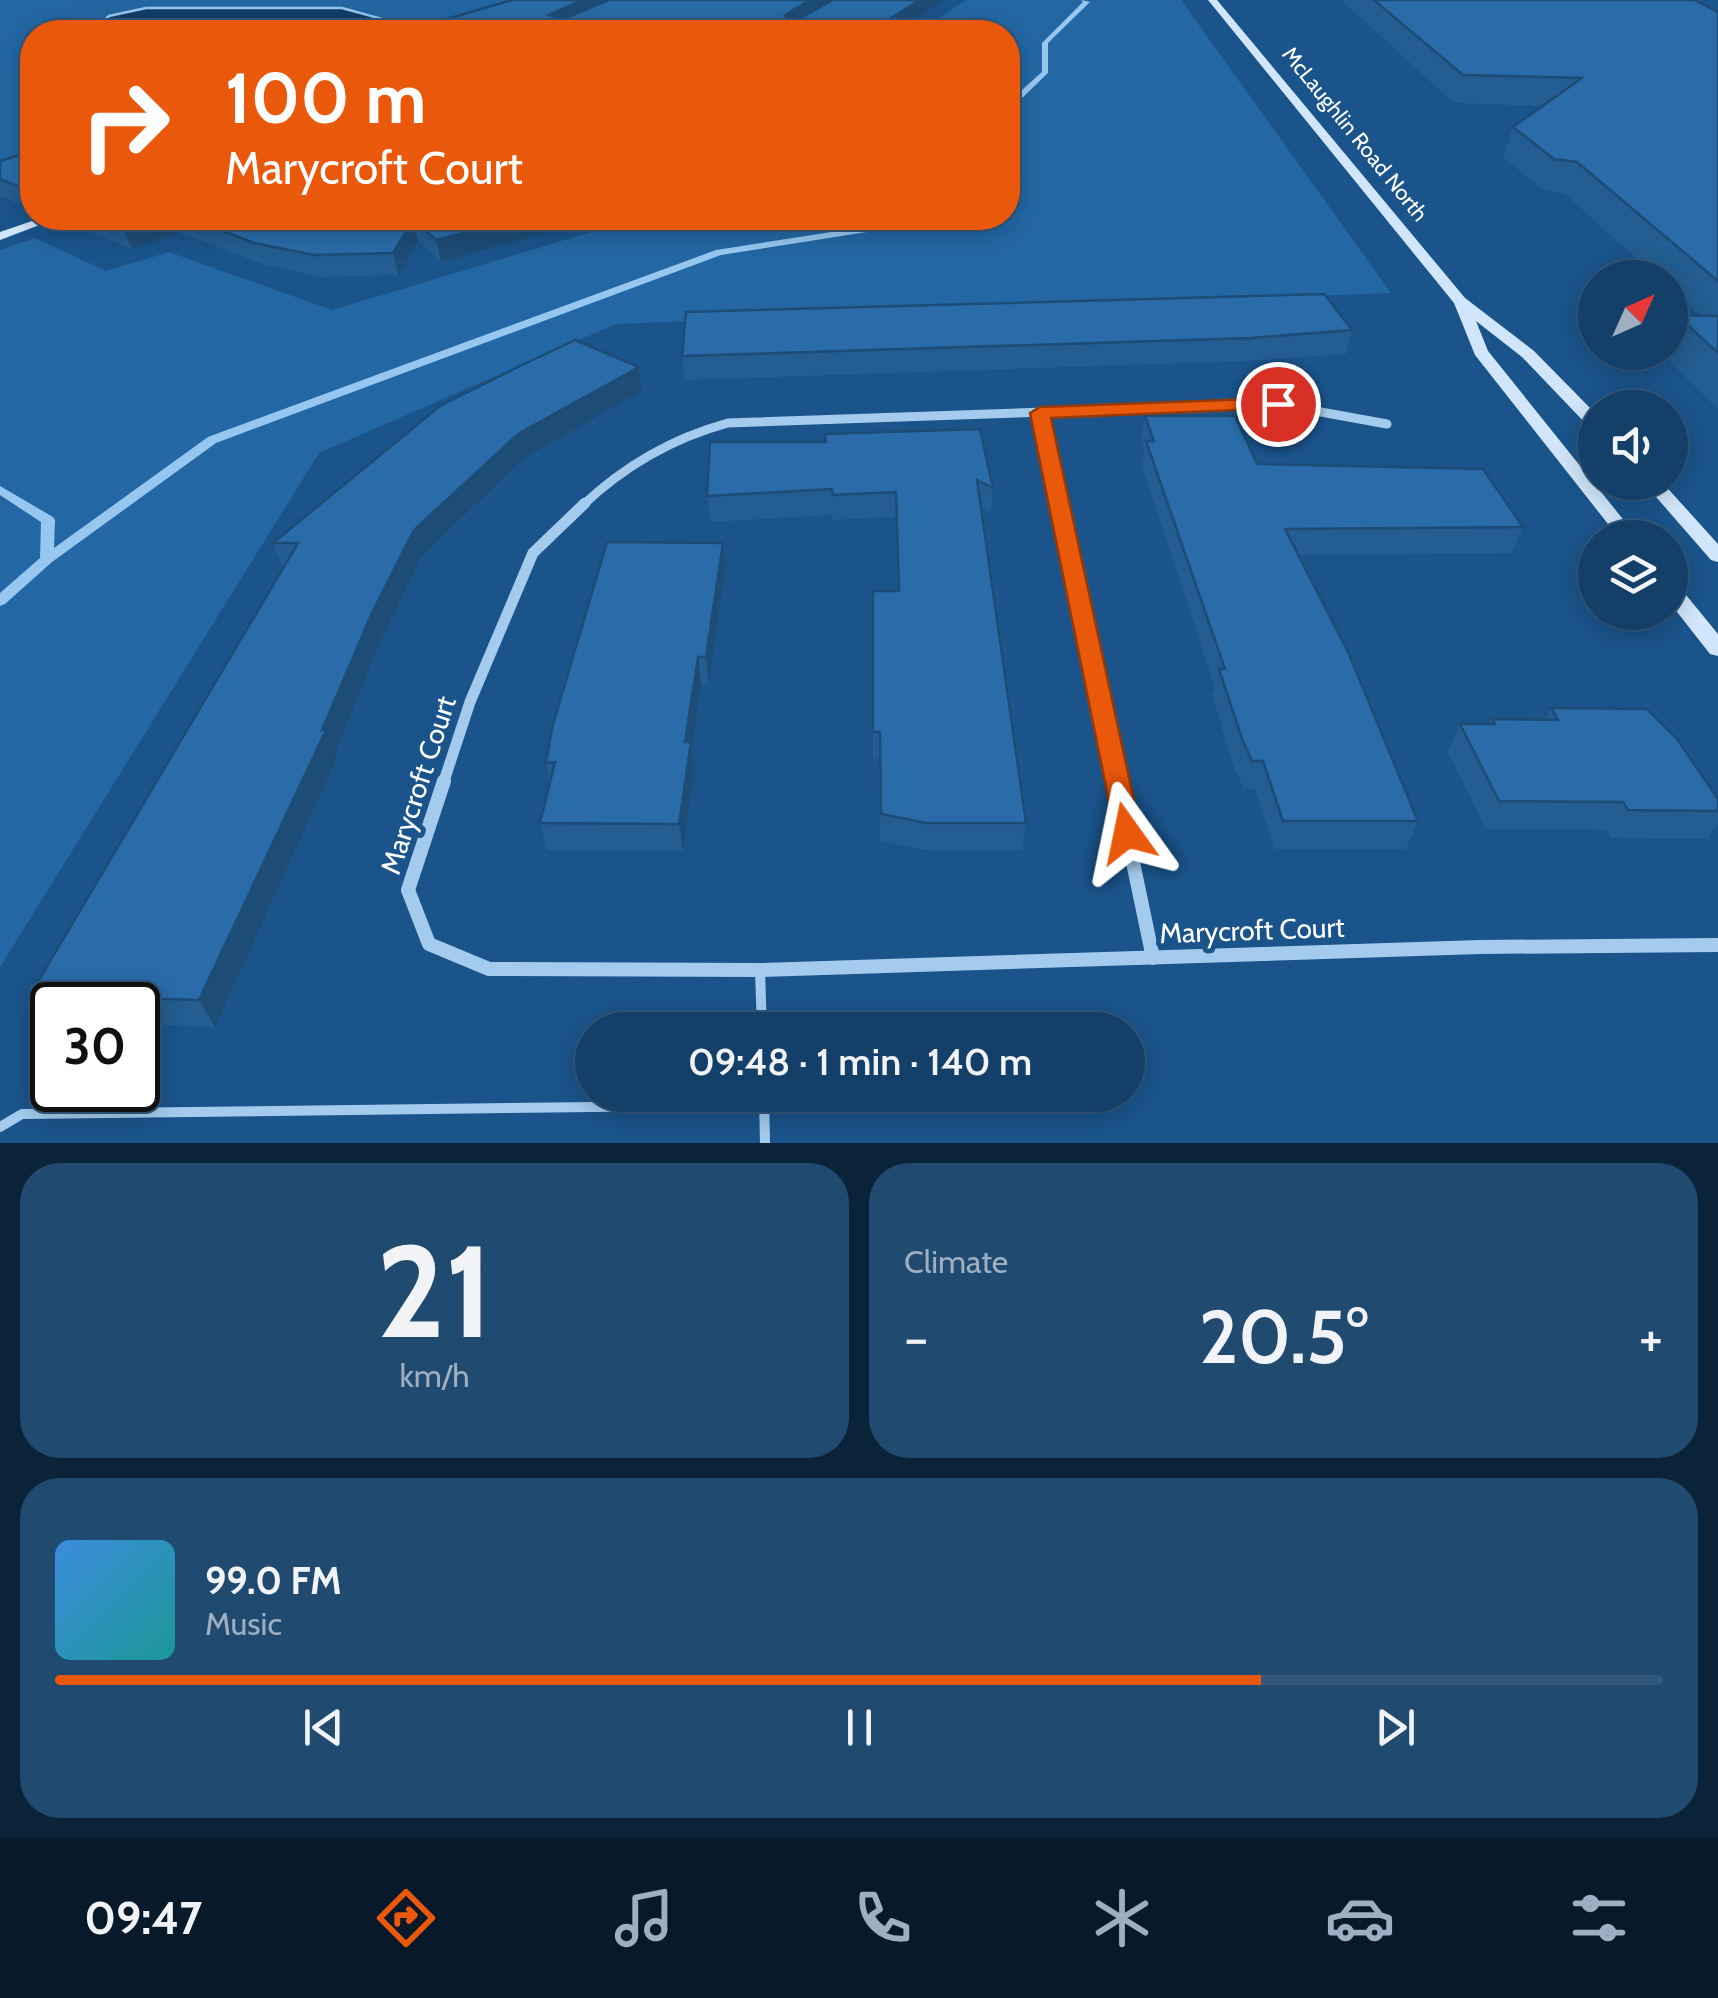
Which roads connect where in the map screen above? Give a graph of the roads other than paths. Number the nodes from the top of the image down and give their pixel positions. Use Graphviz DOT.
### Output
graph roads {
  1 [pos="1212,0"];
  2 [pos="1460,300"];
  3 [pos="1578,406"];
  4 [pos="1040,413"];
  5 [pos="1386,424"];
  6 [pos="1668,500"];
  7 [pos="1615,520"];
  8 [pos="1718,556"];
  9 [pos="1688,612"];
  10 [pos="1718,649"];
  11 [pos="1718,945"];
  12 [pos="1152,958"];
  13 [pos="760,970"];
  14 [pos="761,1012"];
  15 [pos="575,1104"];
  16 [pos="764,1112"];
  17 [pos="0,1127"];
  18 [pos="765,1143"];
  1 -- 2 [label="main road, McLaughlin Road North"];
  2 -- 3 [label="main road, McLaughlin Road North"];
  2 -- 7 [label="main road, McLaughlin Road North"];
  4 -- 5 [label="street, Marycroft Court"];
  4 -- 12 [label="street"];
  4 -- 13 [label="street, Marycroft Court"];
  6 -- 8 [label="main road"];
  9 -- 10 [label="main road"];
  11 -- 12 [label="street, Marycroft Court"];
  12 -- 13 [label="street, Marycroft Court"];
  13 -- 14 [label="lane"];
  15 -- 17 [label="lane"];
  16 -- 18 [label="lane"];
}
